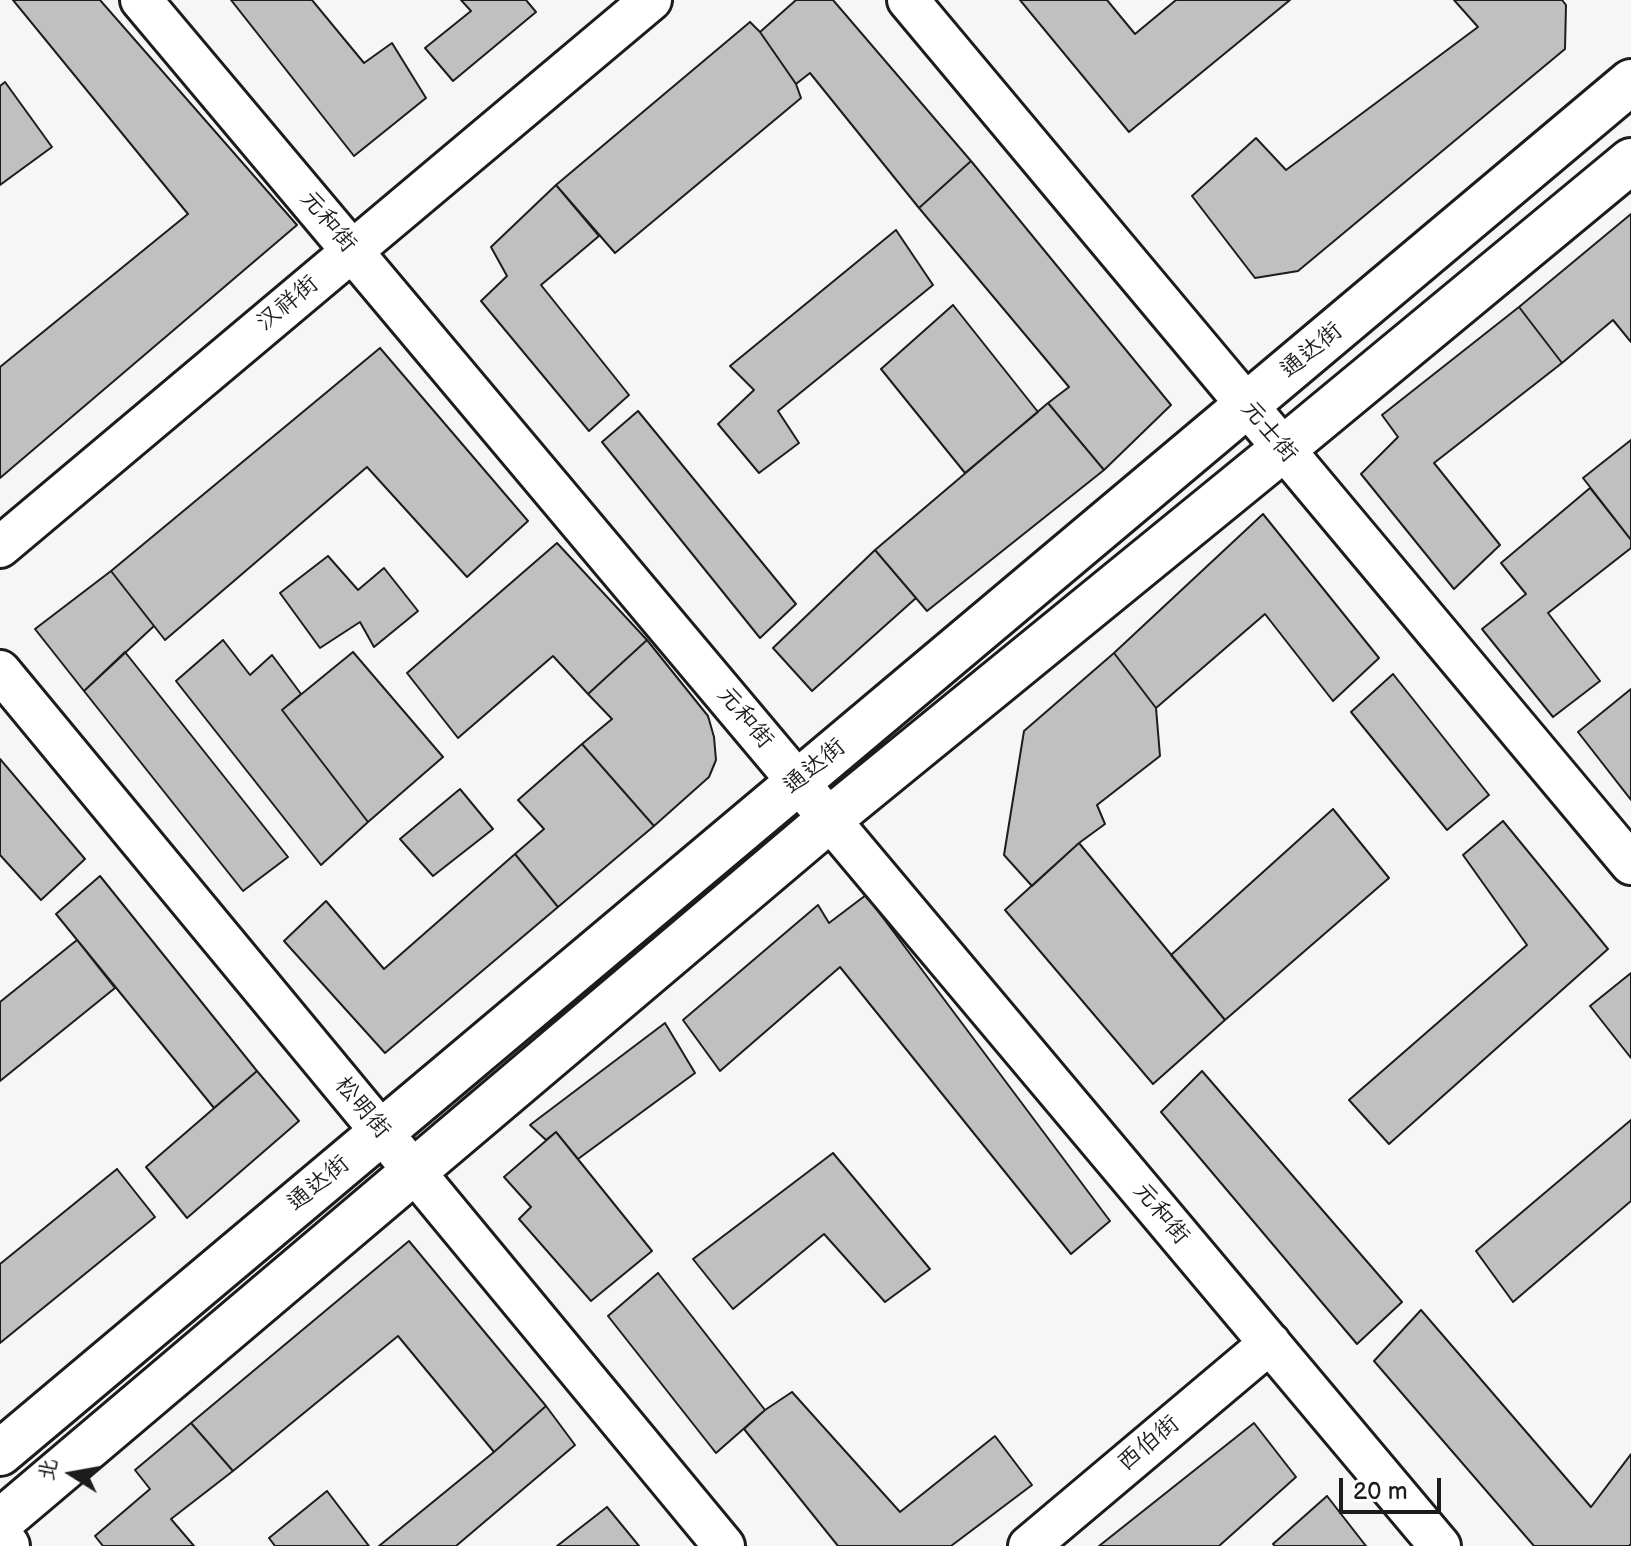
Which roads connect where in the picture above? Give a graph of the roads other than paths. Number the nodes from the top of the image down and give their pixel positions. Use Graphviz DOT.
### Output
graph roads {
  1 [pos="141,0"];
  2 [pos="651,0"];
  3 [pos="908,0"];
  4 [pos="1631,82"];
  5 [pos="1631,161"];
  6 [pos="352,251"];
  7 [pos="1247,405"];
  8 [pos="1283,449"];
  9 [pos="0,547"];
  10 [pos="0,671"];
  11 [pos="798,781"];
  12 [pos="830,819"];
  13 [pos="1631,864"];
  14 [pos="381,1131"];
  15 [pos="414,1171"];
  16 [pos="1270,1343"];
  17 [pos="0,1453"];
  18 [pos="0,1522"];
  19 [pos="0,1538"];
  20 [pos="7,1546"];
  21 [pos="724,1546"];
  22 [pos="1029,1546"];
  23 [pos="1440,1546"];
  1 -- 6 [label="street, 元和街"];
  2 -- 6 [label="street, 汉祥街"];
  3 -- 7 [label="street, 元士街"];
  4 -- 7 [label="main road, 通达街"];
  5 -- 8 [label="main road, 通达街"];
  6 -- 9 [label="street, 汉祥街"];
  6 -- 11 [label="street, 元和街"];
  7 -- 8 [label="street, 元士街"];
  7 -- 11 [label="main road, 通达街"];
  8 -- 12 [label="main road, 通达街"];
  8 -- 13 [label="street, 元士街"];
  10 -- 14 [label="street, 松明街"];
  11 -- 12 [label="street, 元和街"];
  11 -- 14 [label="main road, 通达街"];
  12 -- 15 [label="main road, 通达街"];
  12 -- 16 [label="street, 元和街"];
  14 -- 15 [label="street, 松明街"];
  14 -- 17 [label="main road, 通达街"];
  15 -- 18 [label="main road, 通达街"];
  15 -- 21 [label="street, 松明街"];
  16 -- 22 [label="street, 西伯街"];
  16 -- 23 [label="street, 元和街"];
  19 -- 20 [label="main road"];
}
